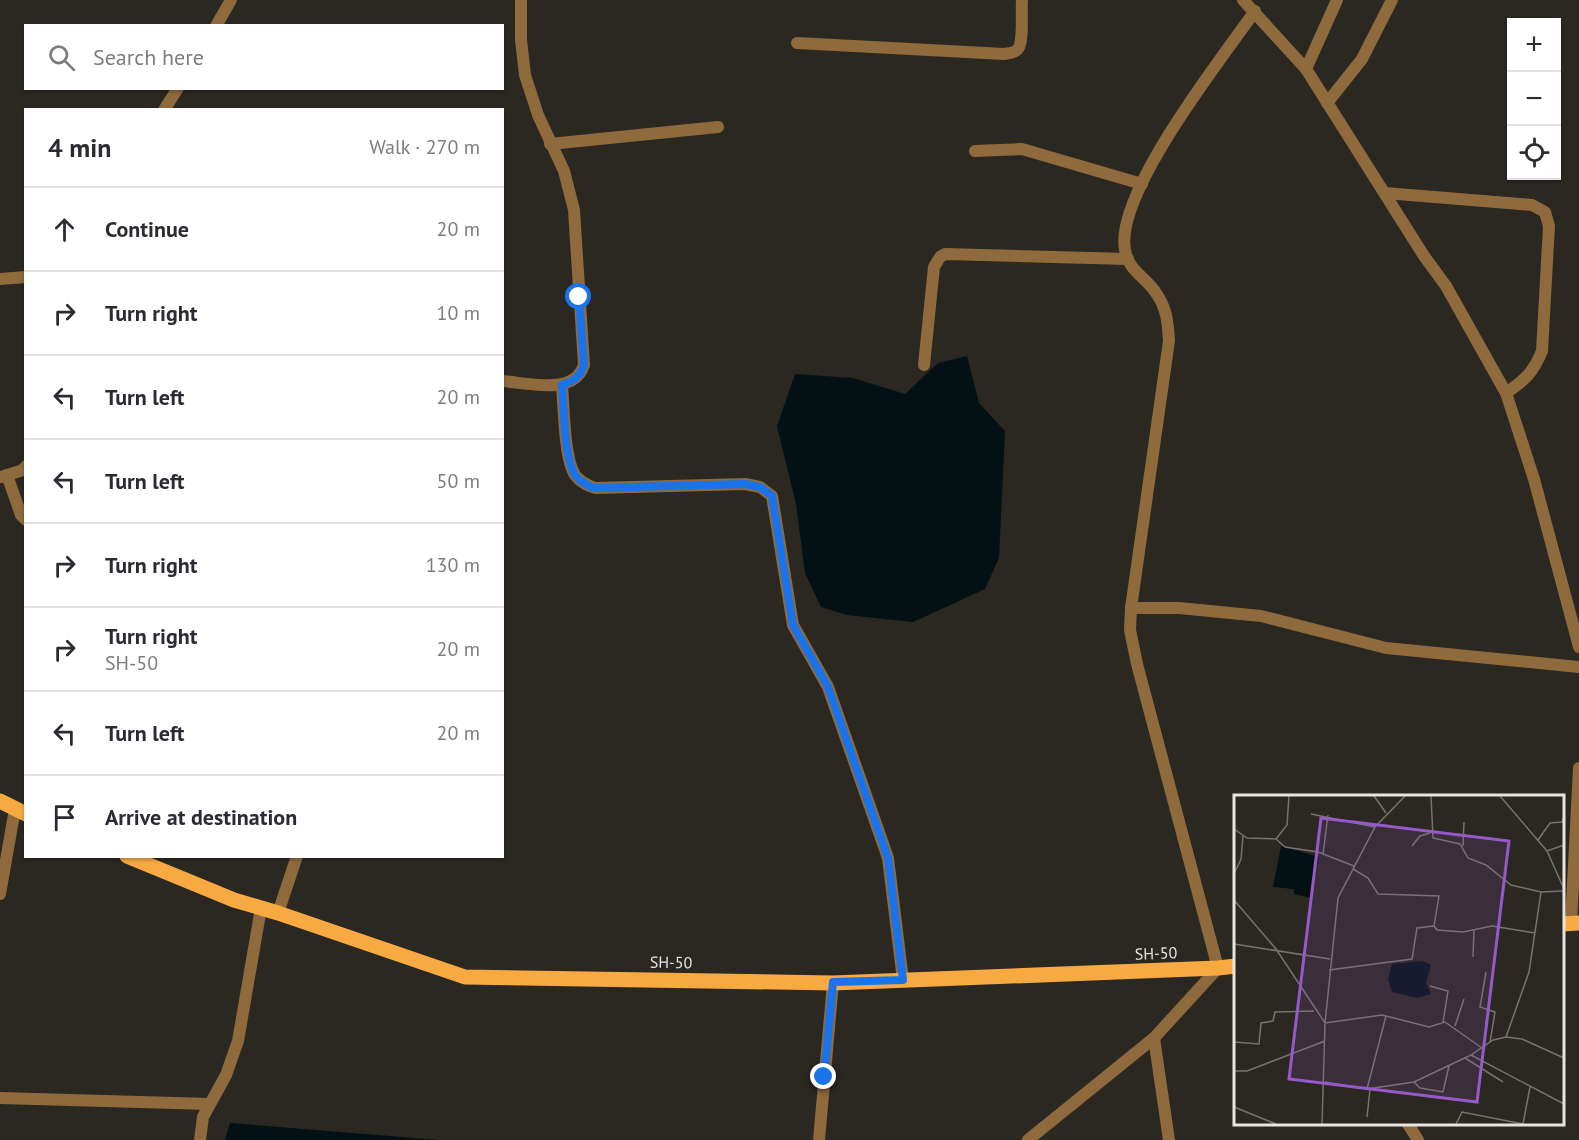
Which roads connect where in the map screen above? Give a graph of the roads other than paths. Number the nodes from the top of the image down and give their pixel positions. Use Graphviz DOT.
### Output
graph roads {
  1 [pos="231,0"];
  2 [pos="521,0"];
  3 [pos="1022,0"];
  4 [pos="1243,0"];
  5 [pos="1337,0"];
  6 [pos="1392,0"];
  7 [pos="1255,11"];
  8 [pos="217,24"];
  9 [pos="797,43"];
  10 [pos="1306,69"];
  11 [pos="177,90"];
  12 [pos="1327,103"];
  13 [pos="165,108"];
  14 [pos="718,127"];
  15 [pos="550,144"];
  16 [pos="975,151"];
  17 [pos="1142,184"];
  18 [pos="1385,194"];
  19 [pos="1128,259"];
  20 [pos="24,277"];
  21 [pos="0,279"];
  22 [pos="924,365"];
  23 [pos="504,381"];
  24 [pos="562,385"];
  25 [pos="1506,393"];
  26 [pos="24,469"];
  27 [pos="4,477"];
  28 [pos="24,518"];
  29 [pos="1131,608"];
  30 [pos="1579,646"];
  31 [pos="1579,667"];
  32 [pos="1579,768"];
  33 [pos="0,801"];
  34 [pos="20,811"];
  35 [pos="132,858"];
  36 [pos="296,858"];
  37 [pos="0,894"];
  38 [pos="261,908"];
  39 [pos="278,913"];
  40 [pos="1571,923"];
  41 [pos="1234,966"];
  42 [pos="1218,968"];
  43 [pos="903,980"];
  44 [pos="833,982"];
  45 [pos="1154,1038"];
  46 [pos="0,1098"];
  47 [pos="209,1104"];
  48 [pos="1409,1125"];
  49 [pos="200,1140"];
  50 [pos="819,1140"];
  51 [pos="1028,1140"];
  52 [pos="1169,1140"];
  53 [pos="1418,1140"];
  1 -- 8 [label="street"];
  2 -- 15 [label="street"];
  3 -- 9 [label="street"];
  4 -- 7 [label="street"];
  5 -- 10 [label="street"];
  6 -- 12 [label="street"];
  7 -- 10 [label="street"];
  7 -- 17 [label="street"];
  10 -- 12 [label="street"];
  11 -- 13 [label="street"];
  12 -- 18 [label="street"];
  14 -- 15 [label="street"];
  15 -- 24 [label="street"];
  16 -- 17 [label="street"];
  17 -- 19 [label="street"];
  18 -- 25 [label="street"];
  18 -- 25 [label="street"];
  19 -- 22 [label="street"];
  19 -- 29 [label="street"];
  20 -- 21 [label="street"];
  23 -- 24 [label="street"];
  24 -- 43 [label="street"];
  25 -- 30 [label="street"];
  26 -- 27 [label="street"];
  27 -- 28 [label="street"];
  29 -- 31 [label="street"];
  29 -- 42 [label="street"];
  32 -- 40 [label="street"];
  33 -- 34 [label="main road"];
  34 -- 37 [label="street"];
  35 -- 38 [label="main road, SH-50"];
  36 -- 39 [label="street"];
  38 -- 39 [label="main road, SH-50"];
  38 -- 47 [label="street"];
  39 -- 44 [label="main road, SH-50"];
  41 -- 42 [label="main road, SH-50"];
  42 -- 43 [label="main road, SH-50"];
  42 -- 45 [label="street"];
  43 -- 44 [label="main road, SH-50"];
  44 -- 50 [label="street"];
  45 -- 51 [label="street"];
  45 -- 52 [label="street"];
  46 -- 47 [label="street"];
  47 -- 49 [label="street"];
  48 -- 53 [label="street"];
}
